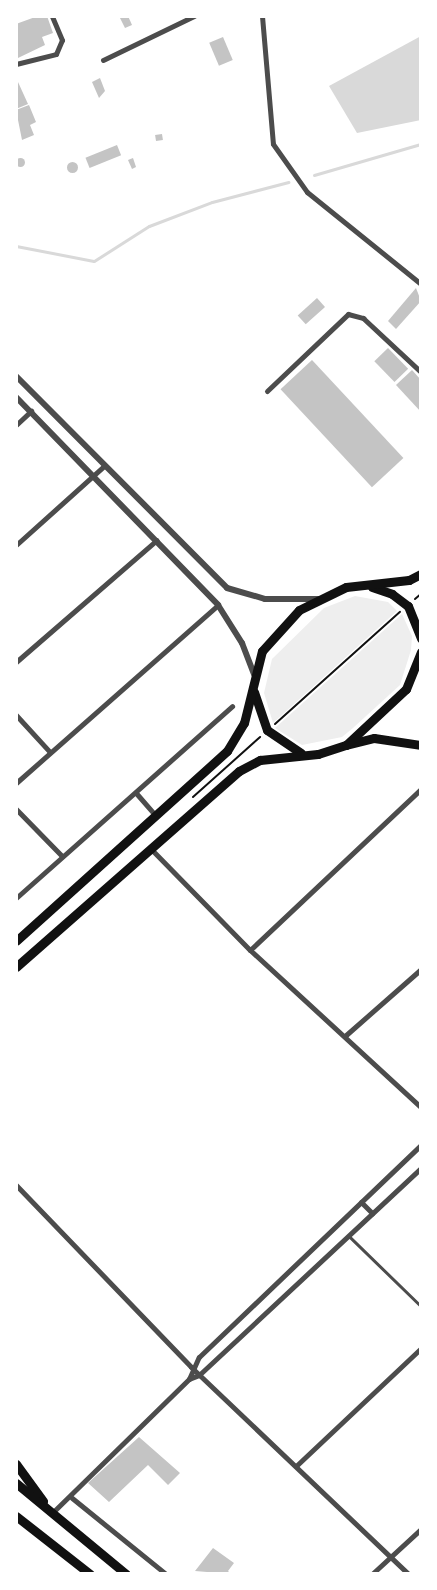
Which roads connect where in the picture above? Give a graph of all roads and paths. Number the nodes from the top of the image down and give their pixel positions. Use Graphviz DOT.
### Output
graph roads {
  1 [pos="52,16"];
  2 [pos="194,16"];
  3 [pos="262,16"];
  4 [pos="103,60"];
  5 [pos="16,64"];
  6 [pos="421,284"];
  7 [pos="421,372"];
  8 [pos="16,376"];
  9 [pos="267,391"];
  10 [pos="16,396"];
  11 [pos="31,411"];
  12 [pos="16,425"];
  13 [pos="104,466"];
  14 [pos="94,476"];
  15 [pos="157,540"];
  16 [pos="16,545"];
  17 [pos="421,574"];
  18 [pos="368,586"];
  19 [pos="421,594"];
  20 [pos="320,599"];
  21 [pos="218,605"];
  22 [pos="408,606"];
  23 [pos="421,639"];
  24 [pos="421,652"];
  25 [pos="16,662"];
  26 [pos="419,668"];
  27 [pos="254,675"];
  28 [pos="254,692"];
  29 [pos="232,706"];
  30 [pos="16,715"];
  31 [pos="267,730"];
  32 [pos="346,745"];
  33 [pos="421,745"];
  34 [pos="49,751"];
  35 [pos="302,754"];
  36 [pos="16,783"];
  37 [pos="421,789"];
  38 [pos="136,793"];
  39 [pos="188,801"];
  40 [pos="16,809"];
  41 [pos="156,816"];
  42 [pos="151,849"];
  43 [pos="62,856"];
  44 [pos="16,898"];
  45 [pos="16,941"];
  46 [pos="250,950"];
  47 [pos="16,967"];
  48 [pos="421,969"];
  49 [pos="346,1035"];
  50 [pos="421,1107"];
  51 [pos="421,1145"];
  52 [pos="421,1168"];
  53 [pos="16,1185"];
  54 [pos="361,1202"];
  55 [pos="372,1213"];
  56 [pos="349,1236"];
  57 [pos="421,1306"];
  58 [pos="421,1348"];
  59 [pos="191,1367"];
  60 [pos="199,1375"];
  61 [pos="189,1379"];
  62 [pos="16,1464"];
  63 [pos="296,1466"];
  64 [pos="16,1483"];
  65 [pos="72,1498"];
  66 [pos="52,1513"];
  67 [pos="16,1516"];
  68 [pos="421,1529"];
  69 [pos="391,1556"];
  70 [pos="90,1574"];
  71 [pos="126,1574"];
  72 [pos="166,1574"];
  73 [pos="372,1574"];
  74 [pos="408,1574"];
  1 -- 5 [label="street"];
  2 -- 4 [label="street"];
  3 -- 6 [label="street"];
  7 -- 9 [label="street"];
  8 -- 13 [label="street"];
  10 -- 11 [label="street"];
  11 -- 12 [label="street"];
  11 -- 14 [label="street"];
  13 -- 14 [label="street"];
  13 -- 20 [label="street"];
  14 -- 15 [label="street"];
  14 -- 16 [label="street"];
  15 -- 21 [label="street"];
  15 -- 25 [label="street"];
  17 -- 18 [label="main road"];
  18 -- 20 [label="main road"];
  18 -- 22 [label="main road"];
  19 -- 22 [label="path"];
  20 -- 27 [label="main road"];
  21 -- 27 [label="street"];
  21 -- 34 [label="street"];
  22 -- 23 [label="main road"];
  22 -- 31 [label="path"];
  24 -- 26 [label="main road"];
  26 -- 32 [label="main road"];
  27 -- 28 [label="main road"];
  28 -- 31 [label="main road"];
  28 -- 41 [label="main road"];
  29 -- 38 [label="street"];
  30 -- 34 [label="street"];
  31 -- 35 [label="main road"];
  31 -- 39 [label="path"];
  32 -- 33 [label="main road"];
  32 -- 35 [label="main road"];
  34 -- 36 [label="street"];
  35 -- 42 [label="main road"];
  37 -- 46 [label="street"];
  38 -- 41 [label="street"];
  38 -- 43 [label="street"];
  40 -- 43 [label="street"];
  41 -- 45 [label="main road"];
  42 -- 46 [label="street"];
  42 -- 47 [label="main road"];
  43 -- 44 [label="street"];
  46 -- 49 [label="street"];
  48 -- 49 [label="street"];
  49 -- 50 [label="street"];
  51 -- 54 [label="street"];
  52 -- 55 [label="street"];
  53 -- 59 [label="street"];
  54 -- 55 [label="street"];
  54 -- 59 [label="street"];
  55 -- 56 [label="street"];
  56 -- 57 [label="lane"];
  56 -- 60 [label="street"];
  58 -- 63 [label="street"];
  59 -- 60 [label="street"];
  59 -- 61 [label="street"];
  60 -- 61 [label="street"];
  60 -- 63 [label="street"];
  61 -- 65 [label="street"];
  62 -- 66 [label="main road"];
  63 -- 69 [label="street"];
  64 -- 66 [label="main road"];
  65 -- 66 [label="street"];
  65 -- 72 [label="street"];
  66 -- 71 [label="main road"];
  67 -- 70 [label="main road"];
  68 -- 69 [label="street"];
  69 -- 73 [label="street"];
  69 -- 74 [label="street"];
}
